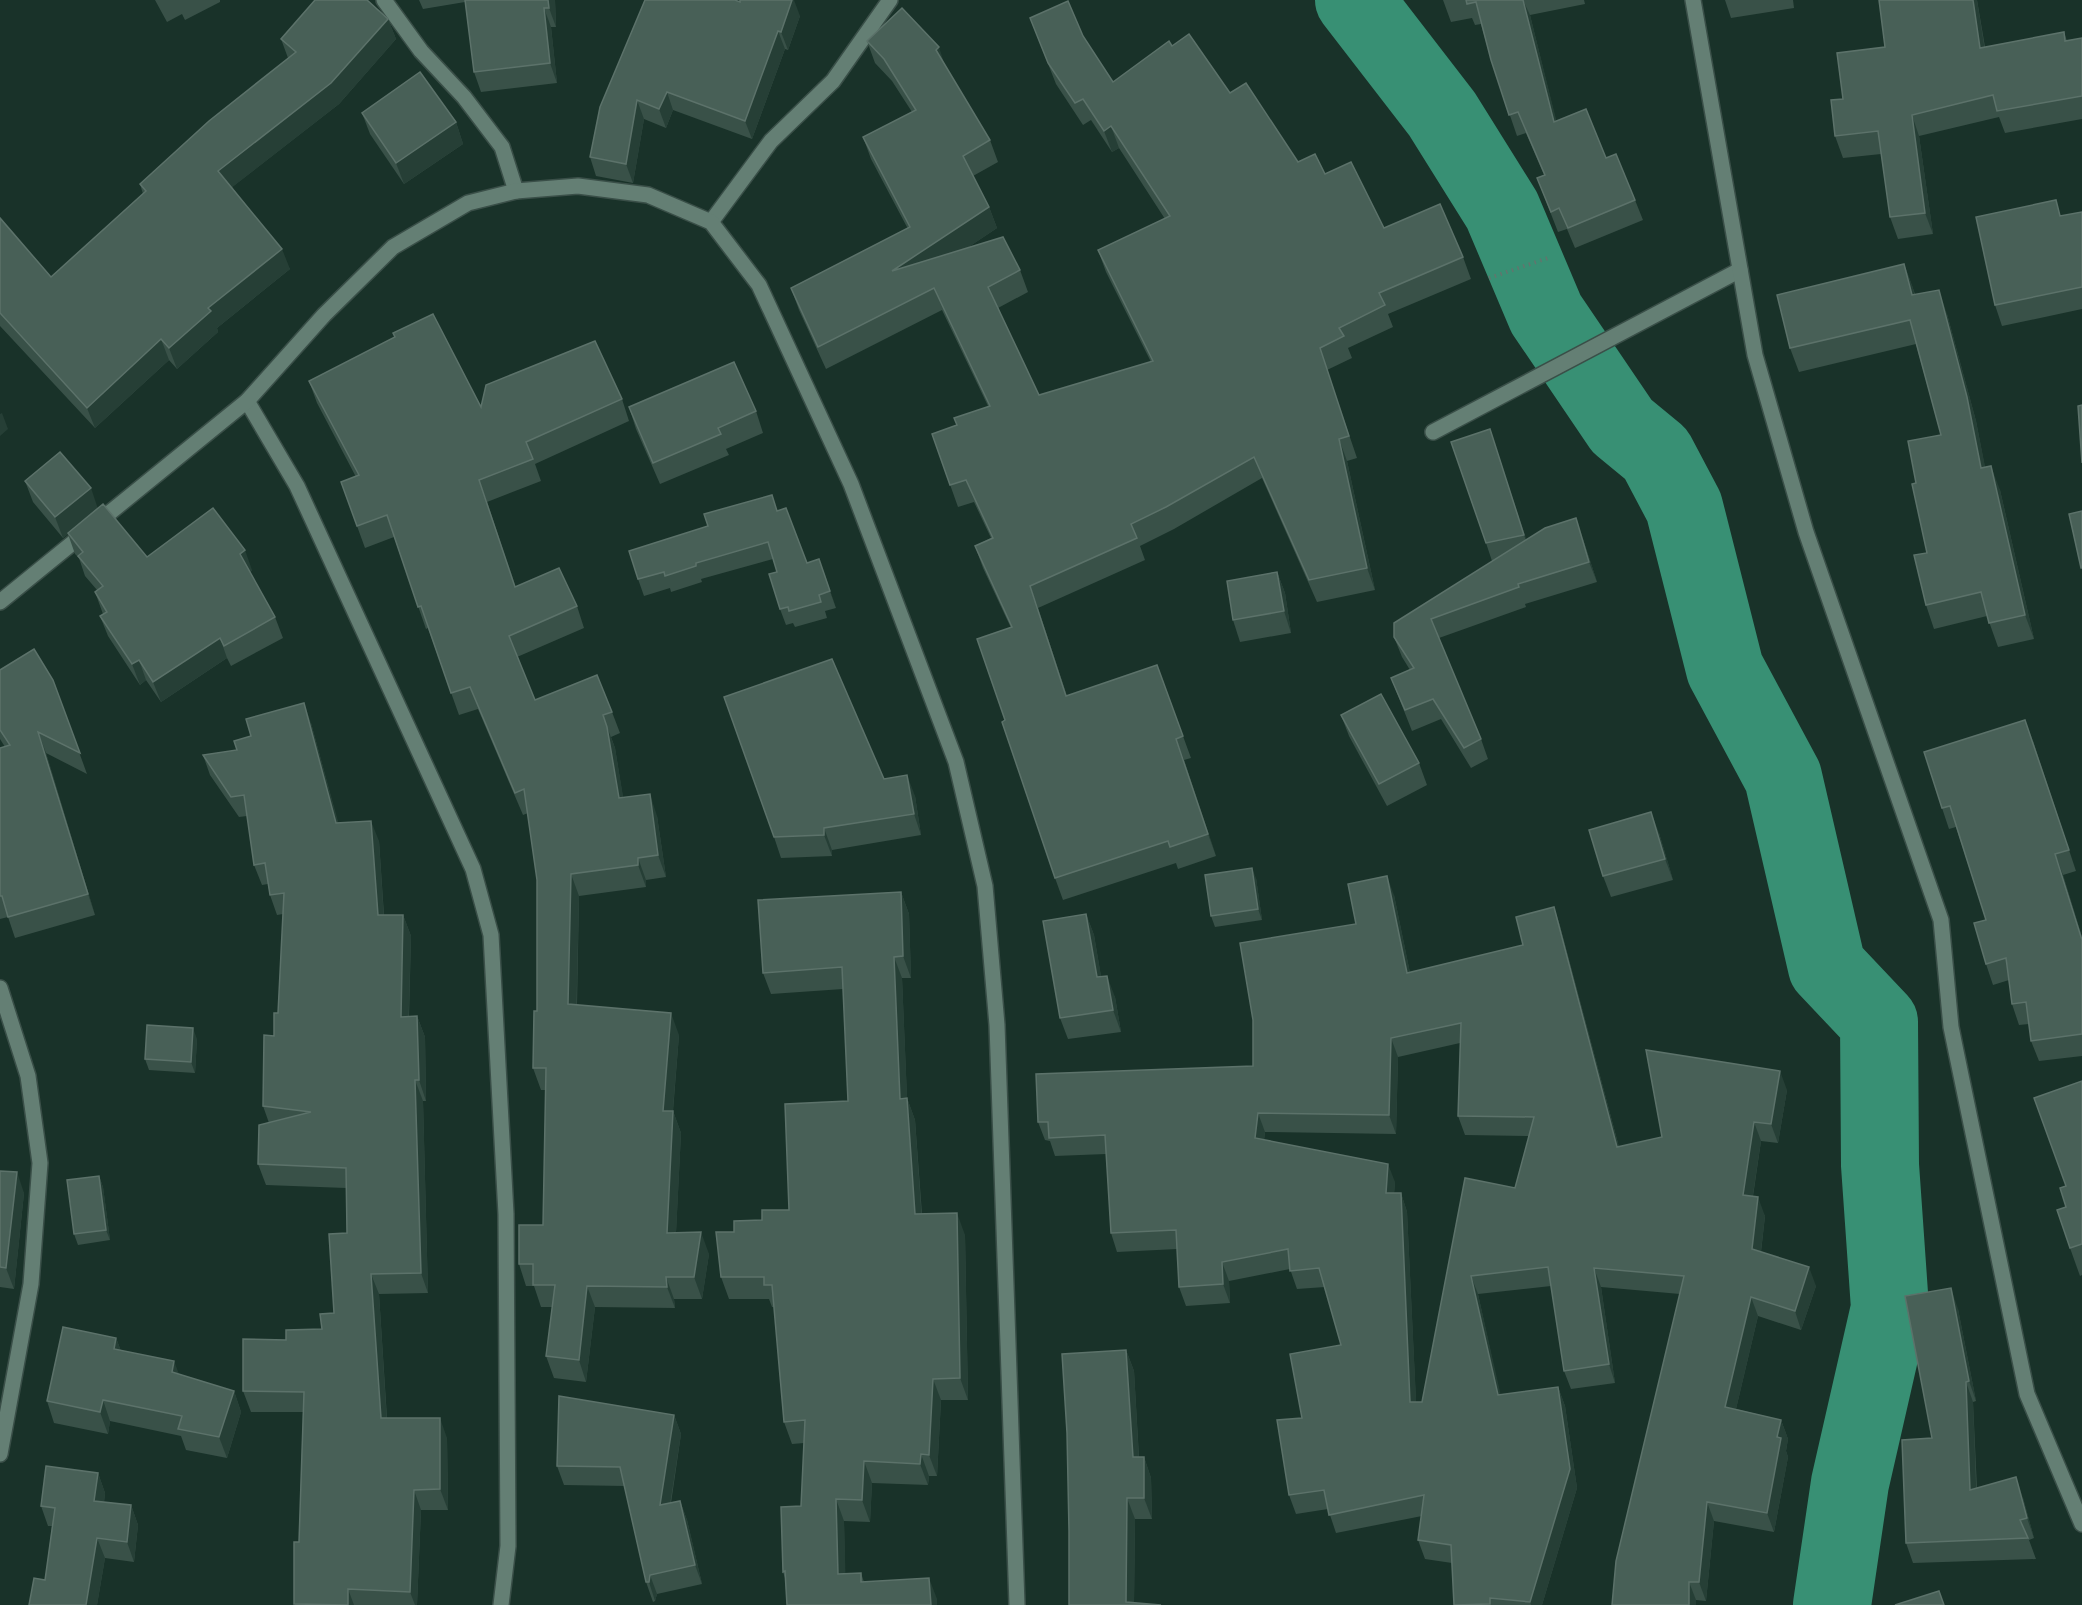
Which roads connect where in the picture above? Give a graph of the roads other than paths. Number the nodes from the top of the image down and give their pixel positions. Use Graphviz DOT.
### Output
graph roads {
  1 [pos="384,0"];
  2 [pos="890,0"];
  3 [pos="1693,0"];
  4 [pos="516,191"];
  5 [pos="711,222"];
  6 [pos="1740,270"];
  7 [pos="247,401"];
  8 [pos="1433,432"];
  9 [pos="0,602"];
  10 [pos="0,988"];
  11 [pos="0,1454"];
  12 [pos="2082,1524"];
  13 [pos="501,1605"];
  14 [pos="1017,1605"];
  1 -- 4 [label="street"];
  2 -- 5 [label="street"];
  3 -- 6 [label="street"];
  4 -- 5 [label="street"];
  4 -- 7 [label="street"];
  5 -- 14 [label="street"];
  6 -- 8 [label="street"];
  6 -- 12 [label="street"];
  7 -- 9 [label="street"];
  7 -- 13 [label="street"];
  10 -- 11 [label="street"];
}
